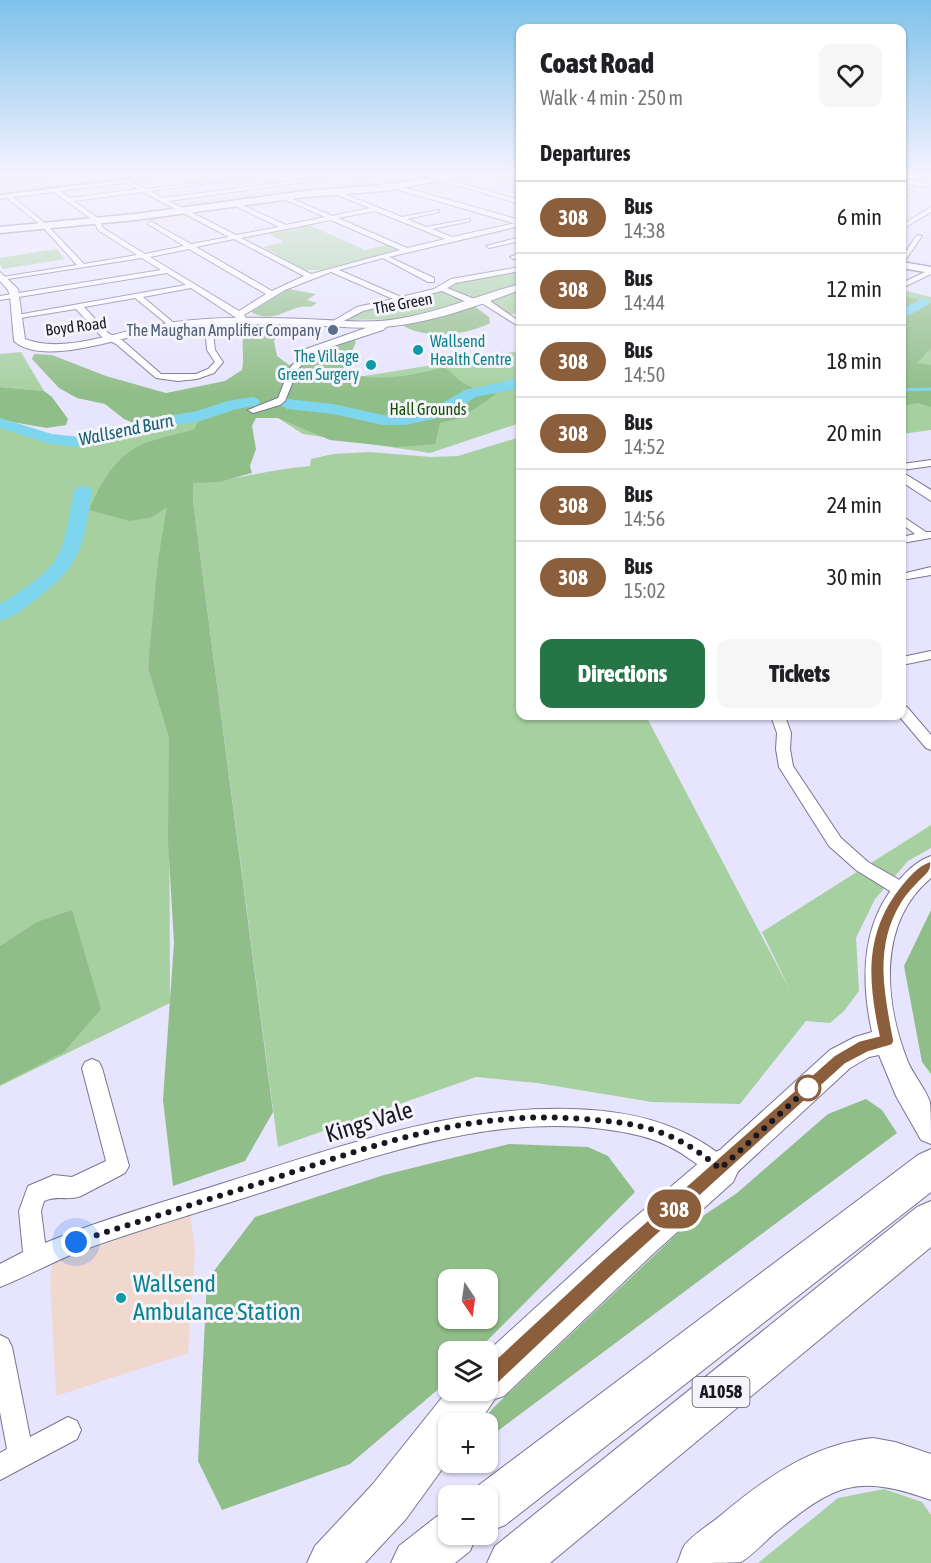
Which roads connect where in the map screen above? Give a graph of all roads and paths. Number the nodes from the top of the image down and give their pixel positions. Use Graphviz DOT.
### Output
graph roads {
  1 [pos="65,248"];
  2 [pos="132,248"];
  3 [pos="186,248"];
  4 [pos="193,248"];
  5 [pos="256,248"];
  6 [pos="401,248"];
  7 [pos="416,248"];
  8 [pos="406,250"];
  9 [pos="143,256"];
  10 [pos="383,256"];
  11 [pos="906,264"];
  12 [pos="82,266"];
  13 [pos="516,269"];
  14 [pos="332,270"];
  15 [pos="931,270"];
  16 [pos="167,271"];
  17 [pos="310,276"];
  18 [pos="2,277"];
  19 [pos="429,277"];
  20 [pos="906,284"];
  21 [pos="192,286"];
  22 [pos="442,288"];
  23 [pos="516,288"];
  24 [pos="271,294"];
  25 [pos="15,296"];
  26 [pos="137,296"];
  27 [pos="0,298"];
  28 [pos="399,299"];
  29 [pos="479,301"];
  30 [pos="78,306"];
  31 [pos="516,316"];
  32 [pos="17,317"];
  33 [pos="508,317"];
  34 [pos="241,318"];
  35 [pos="516,322"];
  36 [pos="336,323"];
  37 [pos="209,324"];
  38 [pos="386,324"];
  39 [pos="172,326"];
  40 [pos="112,338"];
  41 [pos="253,410"];
  42 [pos="931,463"];
  43 [pos="906,466"];
  44 [pos="906,479"];
  45 [pos="931,497"];
  46 [pos="906,522"];
  47 [pos="927,536"];
  48 [pos="906,539"];
  49 [pos="931,572"];
  50 [pos="908,576"];
  51 [pos="931,655"];
  52 [pos="906,660"];
  53 [pos="906,715"];
  54 [pos="779,720"];
  55 [pos="931,745"];
  56 [pos="931,865"];
  57 [pos="904,891"];
  58 [pos="887,1041"];
  59 [pos="92,1068"];
  60 [pos="931,1130"];
  61 [pos="720,1169"];
  62 [pos="921,1175"];
  63 [pos="931,1221"];
  64 [pos="35,1258"];
  65 [pos="0,1276"];
  66 [pos="0,1347"];
  67 [pos="498,1371"];
  68 [pos="468,1401"];
  69 [pos="458,1413"];
  70 [pos="68,1430"];
  71 [pos="438,1438"];
  72 [pos="10,1461"];
  73 [pos="931,1477"];
  74 [pos="498,1500"];
  75 [pos="439,1545"];
  76 [pos="332,1563"];
  77 [pos="416,1563"];
  78 [pos="512,1563"];
  79 [pos="702,1563"];
  1 -- 12 [label="street"];
  2 -- 9 [label="street"];
  3 -- 9 [label="street"];
  4 -- 24 [label="street"];
  5 -- 17 [label="street"];
  6 -- 8 [label="street"];
  7 -- 8 [label="street"];
  8 -- 10 [label="street"];
  9 -- 12 [label="street"];
  9 -- 16 [label="street"];
  10 -- 14 [label="street"];
  10 -- 19 [label="street"];
  11 -- 15 [label="main road"];
  12 -- 18 [label="street"];
  13 -- 22 [label="street"];
  14 -- 17 [label="street"];
  14 -- 28 [label="street"];
  15 -- 20 [label="street"];
  16 -- 21 [label="street"];
  16 -- 25 [label="street"];
  17 -- 24 [label="street"];
  18 -- 25 [label="street, Boyd Road"];
  21 -- 26 [label="street"];
  21 -- 34 [label="street"];
  22 -- 28 [label="street"];
  22 -- 29 [label="street, The Green"];
  23 -- 29 [label="street, The Green"];
  24 -- 34 [label="street"];
  25 -- 27 [label="street"];
  25 -- 32 [label="street, Boyd Road"];
  26 -- 30 [label="street"];
  26 -- 39 [label="street"];
  28 -- 36 [label="street"];
  29 -- 33 [label="street"];
  29 -- 38 [label="street, The Green"];
  30 -- 32 [label="street"];
  30 -- 40 [label="street"];
  31 -- 33 [label="street"];
  32 -- 40 [label="street, Boyd Road"];
  33 -- 35 [label="street"];
  34 -- 36 [label="street, The Green"];
  34 -- 37 [label="street, Boyd Road"];
  36 -- 38 [label="street, The Green"];
  37 -- 39 [label="street, Boyd Road"];
  37 -- 40 [label="street"];
  38 -- 41 [label="street"];
  39 -- 40 [label="street, Boyd Road"];
  42 -- 43 [label="street"];
  44 -- 45 [label="street"];
  46 -- 47 [label="street"];
  47 -- 48 [label="street"];
  49 -- 50 [label="street"];
  51 -- 52 [label="street"];
  53 -- 55 [label="street"];
  54 -- 57 [label="street"];
  56 -- 57 [label="street"];
  57 -- 58 [label="street"];
  58 -- 60 [label="street"];
  58 -- 61 [label="street"];
  59 -- 64 [label="street"];
  61 -- 64 [label="street, Kings Vale"];
  61 -- 67 [label="highway"];
  62 -- 74 [label="highway, A1058"];
  63 -- 78 [label="highway, A1058"];
  64 -- 65 [label="street, Kings Vale"];
  66 -- 72 [label="street"];
  68 -- 69 [label="highway"];
  70 -- 72 [label="street"];
  71 -- 76 [label="highway"];
  73 -- 79 [label="highway"];
  75 -- 77 [label="highway"];
}
